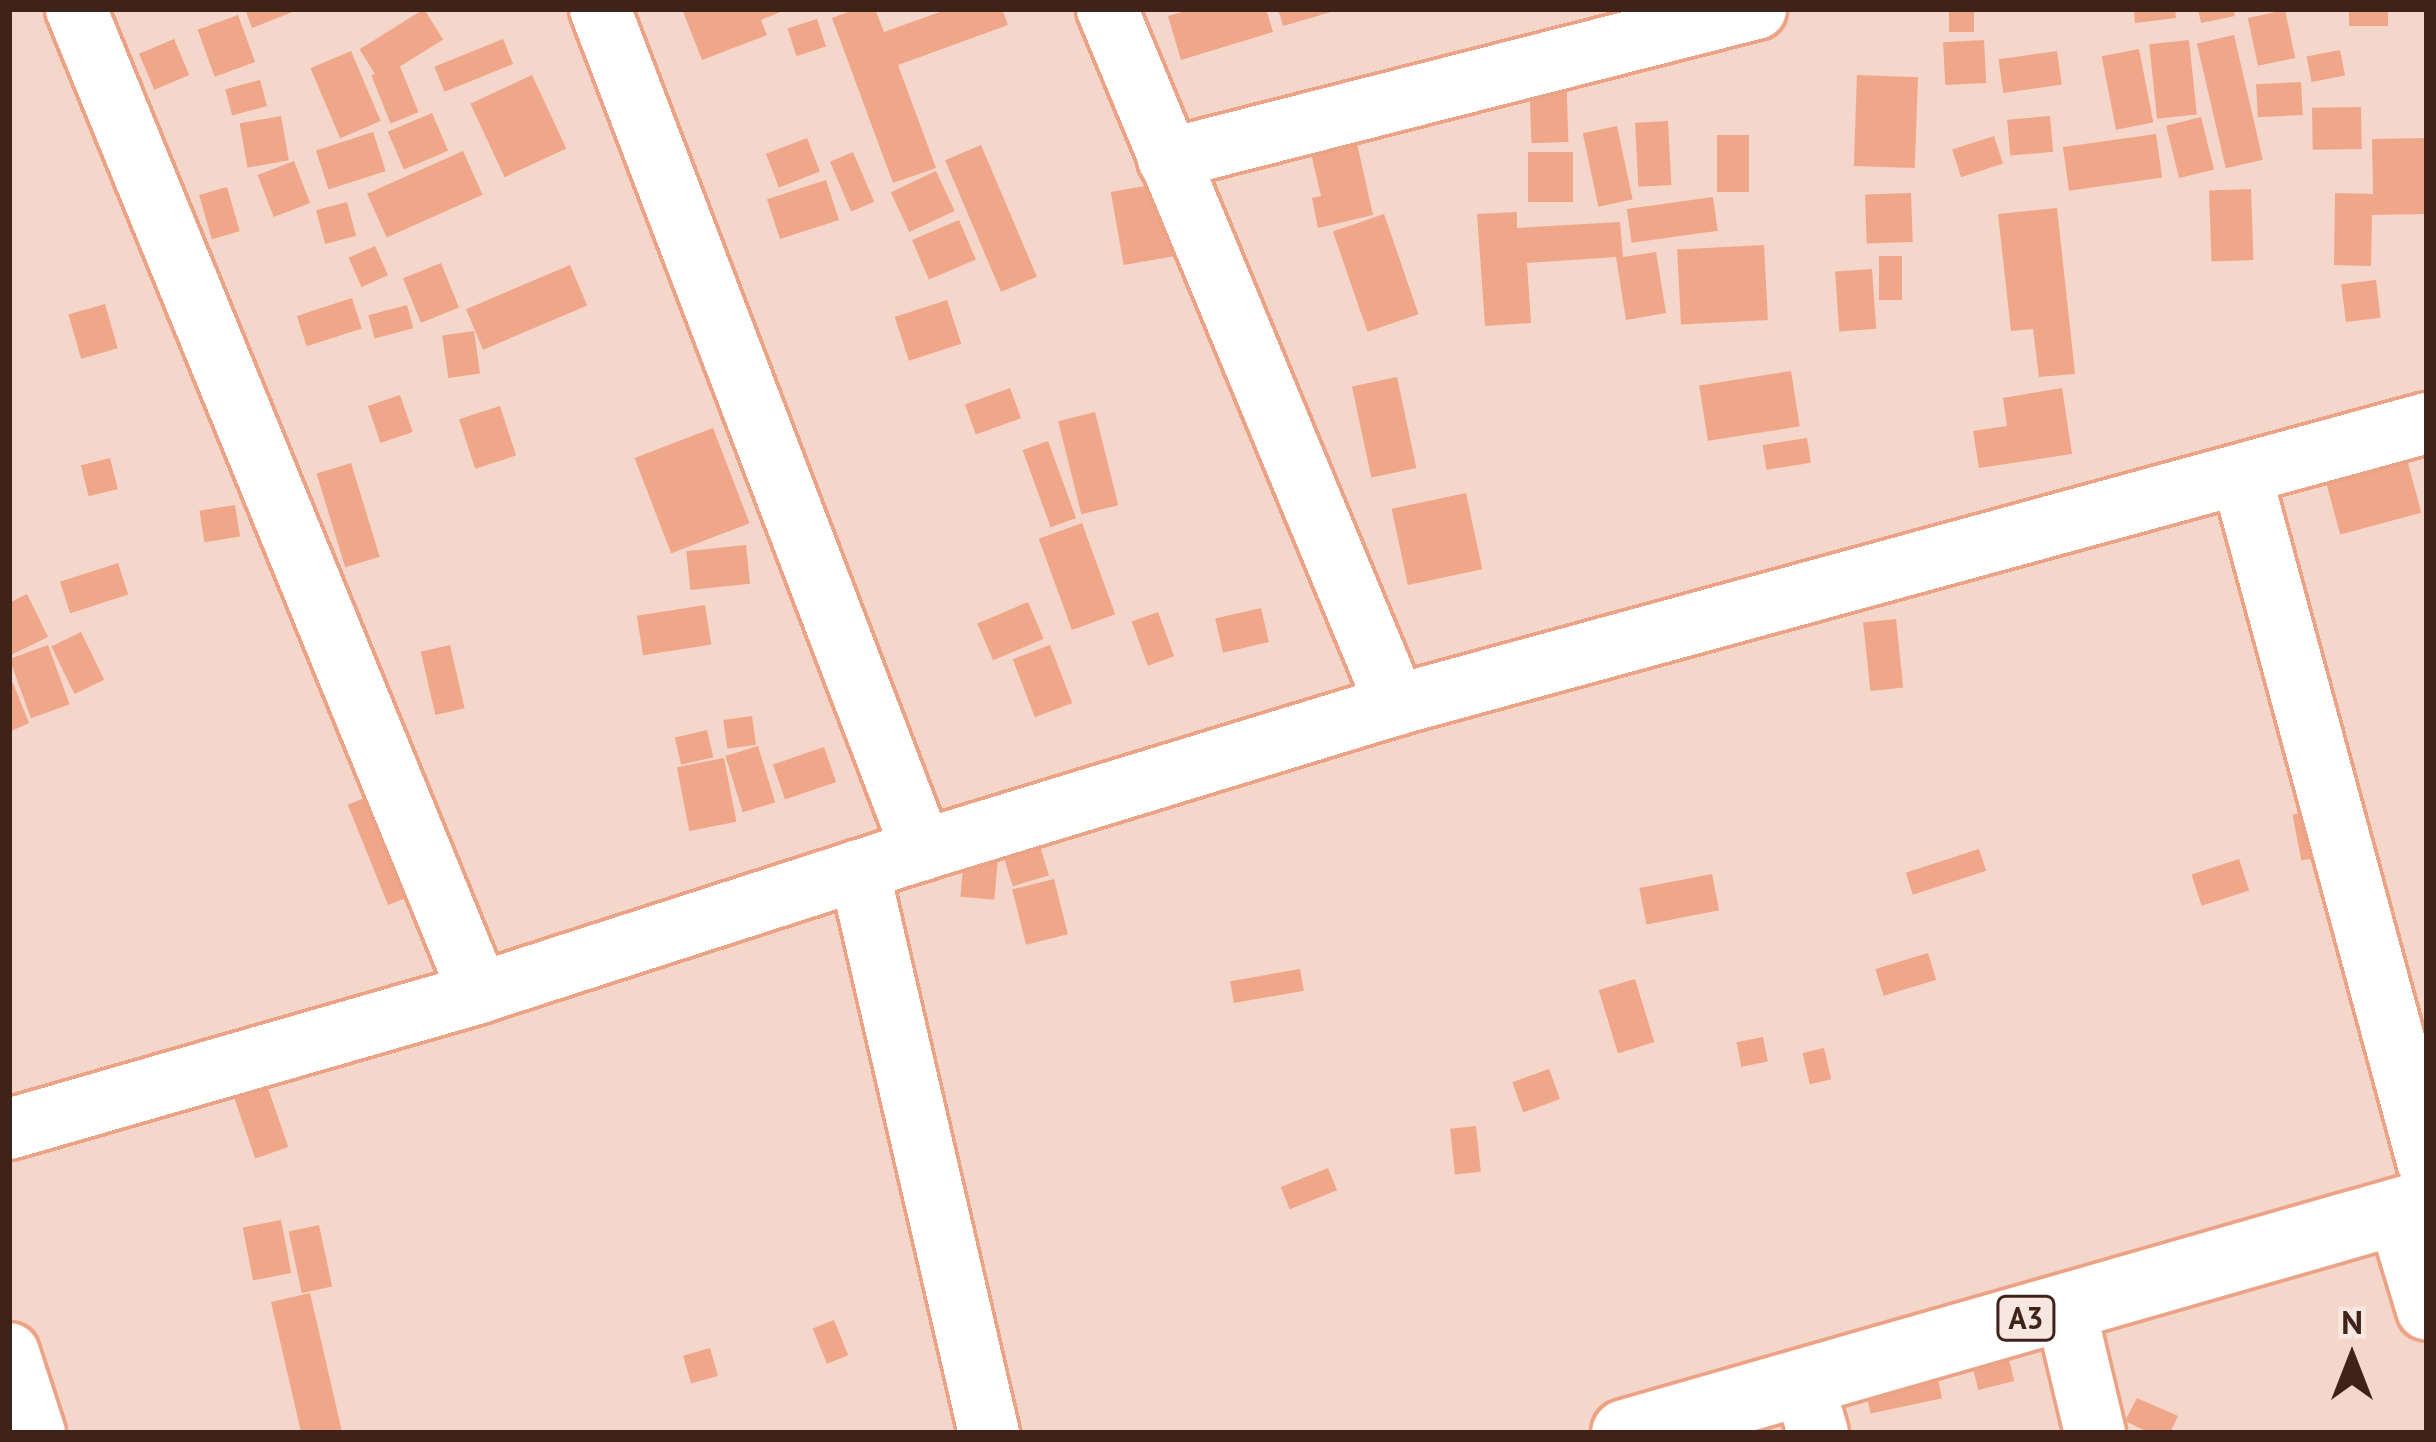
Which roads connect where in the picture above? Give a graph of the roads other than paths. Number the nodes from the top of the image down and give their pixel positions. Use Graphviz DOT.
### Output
graph roads {
  1 [pos="76,9"];
  2 [pos="600,9"];
  3 [pos="1107,9"];
  4 [pos="1756,9"];
  5 [pos="1659,21"];
  6 [pos="1168,159"];
  7 [pos="2427,423"];
  8 [pos="2241,474"];
  9 [pos="1396,705"];
  10 [pos="922,850"];
  11 [pos="859,871"];
  12 [pos="479,993"];
  13 [pos="9,1129"];
  14 [pos="2417,1192"];
  15 [pos="2066,1306"];
  16 [pos="2427,1310"];
  17 [pos="9,1353"];
  18 [pos="1811,1408"];
  19 [pos="35,1433"];
  20 [pos="989,1433"];
  21 [pos="1625,1433"];
  22 [pos="2096,1433"];
  1 -- 12 [label="street"];
  2 -- 10 [label="street"];
  3 -- 6 [label="street"];
  4 -- 5 [label="street"];
  5 -- 6 [label="street"];
  6 -- 9 [label="street"];
  7 -- 8 [label="street"];
  8 -- 9 [label="street"];
  8 -- 14 [label="street"];
  9 -- 10 [label="street"];
  10 -- 11 [label="street"];
  11 -- 12 [label="street"];
  11 -- 20 [label="street"];
  12 -- 13 [label="street"];
  14 -- 15 [label="highway, A3"];
  14 -- 16 [label="street"];
  15 -- 18 [label="highway, A3"];
  15 -- 22 [label="street"];
  17 -- 19 [label="street"];
  18 -- 21 [label="highway, A3"];
}
